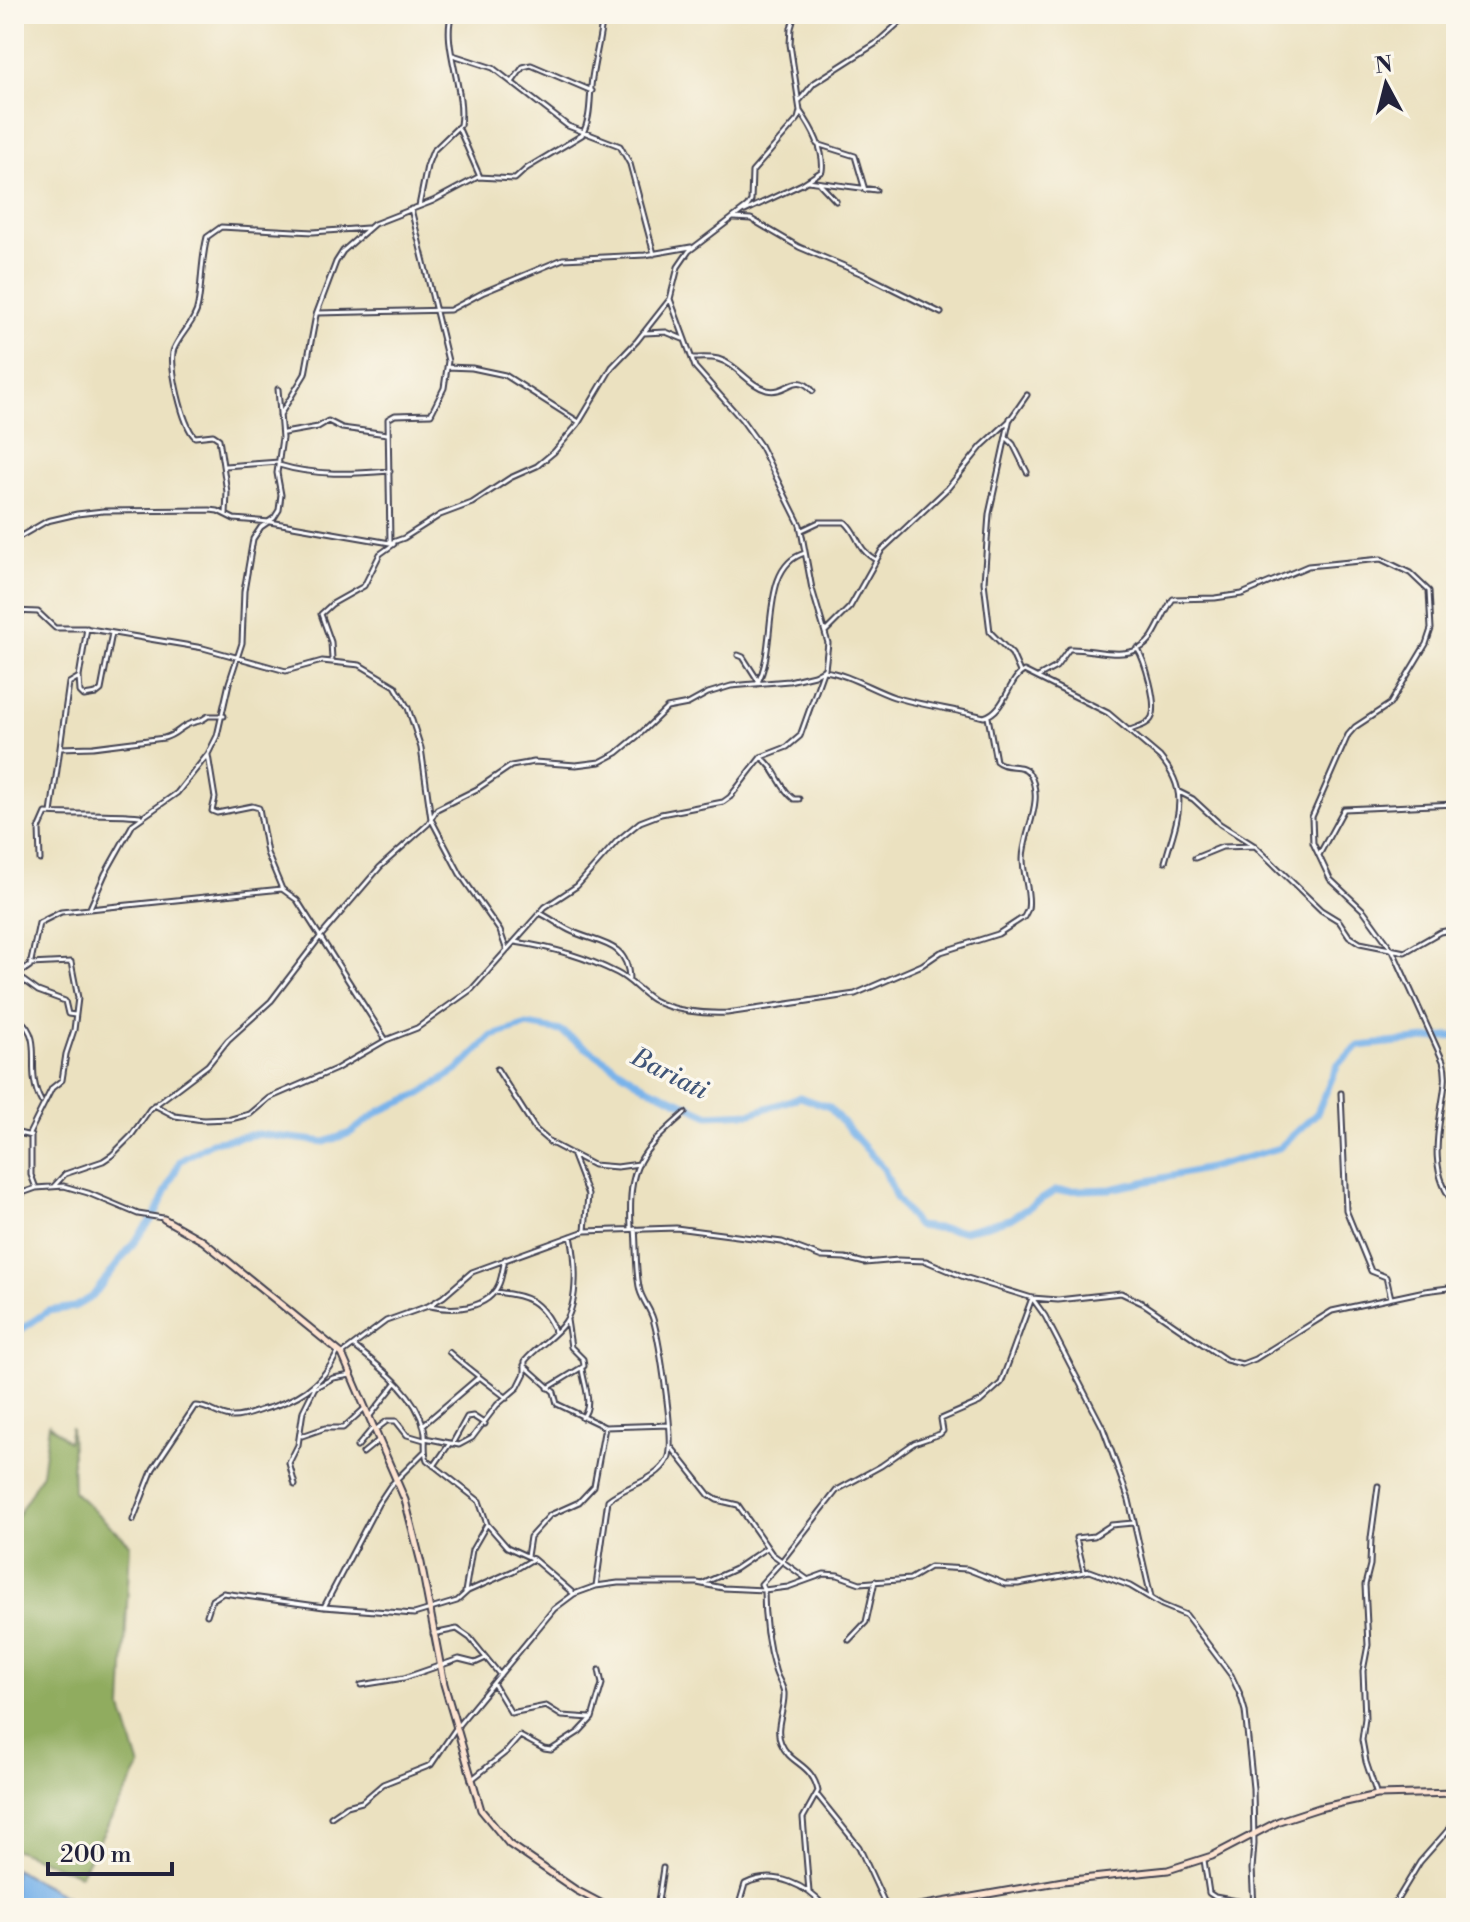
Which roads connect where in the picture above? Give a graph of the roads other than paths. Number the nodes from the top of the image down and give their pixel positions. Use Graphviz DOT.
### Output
graph roads {
  1 [pos="452,14"];
  2 [pos="603,14"];
  3 [pos="795,14"];
  4 [pos="909,14"];
  5 [pos="1439,14"];
  6 [pos="1449,23"];
  7 [pos="453,55"];
  8 [pos="513,81"];
  9 [pos="592,91"];
  10 [pos="799,101"];
  11 [pos="800,111"];
  12 [pos="458,128"];
  13 [pos="585,132"];
  14 [pos="817,144"];
  15 [pos="480,177"];
  16 [pos="808,181"];
  17 [pos="820,184"];
  18 [pos="865,190"];
  19 [pos="876,190"];
  20 [pos="836,201"];
  21 [pos="419,206"];
  22 [pos="411,209"];
  23 [pos="744,211"];
  24 [pos="734,218"];
  25 [pos="368,228"];
  26 [pos="693,246"];
  27 [pos="654,254"];
  28 [pos="670,299"];
  29 [pos="435,309"];
  30 [pos="317,313"];
  31 [pos="941,313"];
  32 [pos="643,333"];
  33 [pos="683,339"];
  34 [pos="691,358"];
  35 [pos="447,367"];
  36 [pos="278,389"];
  37 [pos="813,391"];
  38 [pos="1027,395"];
  39 [pos="280,415"];
  40 [pos="1010,418"];
  41 [pos="579,422"];
  42 [pos="282,434"];
  43 [pos="387,434"];
  44 [pos="1007,438"];
  45 [pos="279,463"];
  46 [pos="225,466"];
  47 [pos="390,471"];
  48 [pos="1027,472"];
  49 [pos="226,515"];
  50 [pos="270,522"];
  51 [pos="801,530"];
  52 [pos="14,540"];
  53 [pos="397,542"];
  54 [pos="390,543"];
  55 [pos="806,553"];
  56 [pos="876,560"];
  57 [pos="14,611"];
  58 [pos="87,628"];
  59 [pos="825,632"];
  60 [pos="112,633"];
  61 [pos="1137,648"];
  62 [pos="738,655"];
  63 [pos="237,658"];
  64 [pos="332,661"];
  65 [pos="824,670"];
  66 [pos="1020,673"];
  67 [pos="79,677"];
  68 [pos="1038,677"];
  69 [pos="758,683"];
  70 [pos="224,716"];
  71 [pos="988,717"];
  72 [pos="1130,730"];
  73 [pos="60,748"];
  74 [pos="208,754"];
  75 [pos="761,757"];
  76 [pos="1179,792"];
  77 [pos="799,799"];
  78 [pos="1456,804"];
  79 [pos="51,813"];
  80 [pos="141,816"];
  81 [pos="431,819"];
  82 [pos="1255,846"];
  83 [pos="1319,855"];
  84 [pos="1195,858"];
  85 [pos="40,860"];
  86 [pos="1165,862"];
  87 [pos="282,889"];
  88 [pos="90,908"];
  89 [pos="540,913"];
  90 [pos="1456,929"];
  91 [pos="320,937"];
  92 [pos="515,942"];
  93 [pos="1391,949"];
  94 [pos="506,950"];
  95 [pos="30,964"];
  96 [pos="14,975"];
  97 [pos="20,976"];
  98 [pos="629,979"];
  99 [pos="75,1015"];
  100 [pos="386,1040"];
  101 [pos="497,1069"];
  102 [pos="1341,1093"];
  103 [pos="42,1103"];
  104 [pos="154,1105"];
  105 [pos="685,1113"];
  106 [pos="14,1132"];
  107 [pos="29,1134"];
  108 [pos="573,1156"];
  109 [pos="639,1164"];
  110 [pos="54,1186"];
  111 [pos="36,1188"];
  112 [pos="14,1196"];
  113 [pos="1456,1206"];
  114 [pos="164,1219"];
  115 [pos="633,1228"];
  116 [pos="585,1231"];
  117 [pos="571,1235"];
  118 [pos="505,1259"];
  119 [pos="1456,1287"];
  120 [pos="494,1292"];
  121 [pos="1032,1298"];
  122 [pos="1391,1298"];
  123 [pos="428,1306"];
  124 [pos="567,1320"];
  125 [pos="555,1332"];
  126 [pos="354,1346"];
  127 [pos="340,1352"];
  128 [pos="449,1352"];
  129 [pos="524,1365"];
  130 [pos="582,1369"];
  131 [pos="351,1375"];
  132 [pos="478,1378"];
  133 [pos="396,1383"];
  134 [pos="315,1386"];
  135 [pos="548,1388"];
  136 [pos="507,1398"];
  137 [pos="365,1408"];
  138 [pos="369,1417"];
  139 [pos="582,1418"];
  140 [pos="485,1424"];
  141 [pos="423,1425"];
  142 [pos="670,1425"];
  143 [pos="605,1427"];
  144 [pos="374,1429"];
  145 [pos="300,1436"];
  146 [pos="425,1439"];
  147 [pos="379,1440"];
  148 [pos="451,1444"];
  149 [pos="670,1445"];
  150 [pos="357,1447"];
  151 [pos="425,1451"];
  152 [pos="363,1453"];
  153 [pos="434,1466"];
  154 [pos="398,1480"];
  155 [pos="295,1485"];
  156 [pos="1378,1486"];
  157 [pos="133,1520"];
  158 [pos="1135,1523"];
  159 [pos="487,1524"];
  160 [pos="767,1547"];
  161 [pos="527,1556"];
  162 [pos="533,1559"];
  163 [pos="781,1562"];
  164 [pos="1084,1571"];
  165 [pos="807,1579"];
  166 [pos="875,1581"];
  167 [pos="704,1583"];
  168 [pos="596,1586"];
  169 [pos="764,1590"];
  170 [pos="574,1594"];
  171 [pos="464,1595"];
  172 [pos="1151,1597"];
  173 [pos="324,1607"];
  174 [pos="428,1611"];
  175 [pos="207,1615"];
  176 [pos="433,1634"];
  177 [pos="849,1640"];
  178 [pos="486,1658"];
  179 [pos="440,1666"];
  180 [pos="599,1670"];
  181 [pos="500,1675"];
  182 [pos="493,1683"];
  183 [pos="361,1685"];
  184 [pos="592,1718"];
  185 [pos="456,1728"];
  186 [pos="471,1780"];
  187 [pos="1456,1793"];
  188 [pos="817,1795"];
  189 [pos="1377,1795"];
  190 [pos="331,1817"];
  191 [pos="1456,1821"];
  192 [pos="1450,1830"];
  193 [pos="1254,1835"];
  194 [pos="1456,1836"];
  195 [pos="1204,1860"];
  196 [pos="663,1868"];
  197 [pos="809,1892"];
  198 [pos="1243,1902"];
  199 [pos="610,1908"];
  200 [pos="657,1908"];
  201 [pos="738,1908"];
  202 [pos="826,1908"];
  203 [pos="887,1908"];
  204 [pos="908,1908"];
  205 [pos="1254,1908"];
  206 [pos="1385,1908"];
  1 -- 7 [label="street"];
  2 -- 9 [label="street"];
  3 -- 10 [label="street"];
  4 -- 10 [label="street"];
  5 -- 6 [label="street"];
  7 -- 8 [label="street"];
  7 -- 12 [label="street"];
  8 -- 9 [label="street"];
  8 -- 13 [label="street"];
  9 -- 13 [label="street"];
  10 -- 11 [label="street"];
  11 -- 14 [label="street"];
  11 -- 23 [label="street"];
  12 -- 15 [label="street"];
  12 -- 21 [label="street"];
  13 -- 15 [label="street"];
  13 -- 27 [label="street"];
  14 -- 16 [label="street"];
  14 -- 18 [label="street"];
  15 -- 21 [label="street"];
  16 -- 17 [label="street"];
  16 -- 23 [label="street"];
  17 -- 18 [label="street"];
  17 -- 20 [label="street"];
  18 -- 19 [label="street"];
  21 -- 22 [label="street"];
  22 -- 25 [label="street"];
  22 -- 29 [label="street"];
  23 -- 24 [label="street"];
  24 -- 26 [label="street"];
  24 -- 31 [label="street"];
  25 -- 30 [label="street"];
  25 -- 46 [label="street"];
  26 -- 27 [label="street"];
  26 -- 28 [label="street"];
  27 -- 29 [label="street"];
  28 -- 32 [label="street"];
  28 -- 33 [label="street"];
  29 -- 30 [label="street"];
  29 -- 35 [label="street"];
  30 -- 39 [label="street"];
  32 -- 33 [label="street"];
  32 -- 41 [label="street"];
  33 -- 34 [label="street"];
  34 -- 37 [label="street"];
  34 -- 51 [label="street"];
  35 -- 41 [label="street"];
  35 -- 43 [label="street"];
  36 -- 39 [label="street"];
  38 -- 40 [label="street"];
  39 -- 42 [label="street"];
  40 -- 44 [label="street"];
  40 -- 56 [label="street"];
  41 -- 53 [label="street"];
  42 -- 43 [label="street"];
  42 -- 45 [label="street"];
  43 -- 47 [label="street"];
  44 -- 48 [label="street"];
  44 -- 66 [label="street"];
  45 -- 46 [label="street"];
  45 -- 47 [label="street"];
  45 -- 50 [label="street"];
  46 -- 49 [label="street"];
  47 -- 54 [label="street"];
  49 -- 50 [label="street"];
  49 -- 52 [label="street"];
  50 -- 54 [label="street"];
  50 -- 63 [label="street"];
  51 -- 55 [label="street"];
  51 -- 56 [label="street"];
  53 -- 54 [label="street"];
  53 -- 64 [label="street"];
  55 -- 59 [label="street"];
  55 -- 69 [label="street"];
  56 -- 59 [label="street"];
  57 -- 58 [label="street"];
  58 -- 60 [label="street"];
  58 -- 67 [label="street"];
  59 -- 65 [label="street"];
  60 -- 63 [label="street"];
  60 -- 67 [label="street"];
  61 -- 68 [label="street"];
  61 -- 72 [label="street"];
  61 -- 83 [label="street"];
  62 -- 69 [label="street"];
  63 -- 64 [label="street"];
  63 -- 70 [label="street"];
  64 -- 81 [label="street"];
  65 -- 69 [label="street"];
  65 -- 71 [label="street"];
  65 -- 75 [label="street"];
  66 -- 68 [label="street"];
  66 -- 71 [label="street"];
  67 -- 73 [label="street"];
  68 -- 72 [label="street"];
  69 -- 81 [label="street"];
  70 -- 73 [label="street"];
  70 -- 74 [label="street"];
  71 -- 98 [label="street"];
  72 -- 76 [label="street"];
  73 -- 79 [label="street"];
  74 -- 80 [label="street"];
  74 -- 87 [label="street"];
  75 -- 77 [label="street"];
  75 -- 89 [label="street"];
  76 -- 82 [label="street"];
  76 -- 86 [label="street"];
  78 -- 83 [label="street"];
  79 -- 80 [label="street"];
  79 -- 85 [label="street"];
  80 -- 88 [label="street"];
  81 -- 91 [label="street"];
  81 -- 94 [label="street"];
  82 -- 84 [label="street"];
  82 -- 93 [label="street"];
  83 -- 93 [label="street"];
  87 -- 88 [label="street"];
  87 -- 91 [label="street"];
  88 -- 95 [label="street"];
  89 -- 92 [label="street"];
  89 -- 98 [label="street"];
  90 -- 93 [label="street"];
  91 -- 100 [label="street"];
  91 -- 104 [label="street"];
  92 -- 94 [label="street"];
  92 -- 98 [label="street"];
  93 -- 113 [label="street"];
  94 -- 100 [label="street"];
  95 -- 97 [label="street"];
  95 -- 99 [label="street"];
  96 -- 97 [label="street"];
  97 -- 99 [label="street"];
  97 -- 103 [label="street"];
  99 -- 103 [label="street"];
  100 -- 104 [label="street"];
  101 -- 108 [label="street"];
  102 -- 122 [label="street"];
  103 -- 107 [label="street"];
  104 -- 110 [label="street"];
  105 -- 109 [label="street"];
  106 -- 107 [label="street"];
  107 -- 111 [label="street"];
  108 -- 109 [label="street"];
  108 -- 116 [label="street"];
  109 -- 115 [label="street"];
  110 -- 111 [label="street"];
  110 -- 114 [label="street"];
  111 -- 112 [label="street"];
  114 -- 127 [label="street"];
  115 -- 116 [label="street"];
  115 -- 121 [label="street"];
  115 -- 142 [label="street"];
  116 -- 117 [label="street"];
  117 -- 118 [label="street"];
  117 -- 124 [label="street"];
  118 -- 120 [label="street"];
  118 -- 123 [label="street"];
  119 -- 122 [label="street"];
  120 -- 123 [label="street"];
  120 -- 125 [label="street"];
  121 -- 122 [label="street"];
  121 -- 158 [label="street"];
  121 -- 163 [label="street"];
  123 -- 126 [label="street"];
  124 -- 125 [label="street"];
  124 -- 130 [label="street"];
  125 -- 129 [label="street"];
  126 -- 127 [label="street"];
  126 -- 133 [label="street"];
  127 -- 131 [label="street"];
  127 -- 134 [label="street"];
  128 -- 132 [label="street"];
  129 -- 135 [label="street"];
  129 -- 136 [label="street"];
  130 -- 135 [label="street"];
  130 -- 139 [label="street"];
  131 -- 134 [label="street"];
  131 -- 137 [label="street"];
  132 -- 136 [label="street"];
  132 -- 141 [label="street"];
  133 -- 138 [label="street"];
  133 -- 141 [label="street"];
  134 -- 145 [label="street"];
  134 -- 157 [label="street"];
  135 -- 139 [label="street"];
  136 -- 140 [label="street"];
  137 -- 138 [label="street"];
  137 -- 145 [label="street"];
  138 -- 144 [label="street"];
  139 -- 143 [label="street"];
  140 -- 148 [label="street"];
  140 -- 148 [label="street"];
  141 -- 146 [label="street"];
  142 -- 143 [label="street"];
  142 -- 149 [label="street"];
  143 -- 161 [label="street"];
  144 -- 146 [label="street"];
  144 -- 147 [label="street"];
  144 -- 150 [label="street"];
  145 -- 155 [label="street"];
  146 -- 148 [label="street"];
  146 -- 151 [label="street"];
  147 -- 152 [label="street"];
  147 -- 154 [label="street"];
  148 -- 153 [label="street"];
  149 -- 160 [label="street"];
  149 -- 168 [label="street"];
  151 -- 153 [label="street"];
  151 -- 154 [label="street"];
  153 -- 159 [label="street"];
  154 -- 173 [label="street"];
  154 -- 174 [label="street"];
  156 -- 189 [label="street"];
  158 -- 164 [label="street"];
  158 -- 172 [label="street"];
  159 -- 161 [label="street"];
  159 -- 171 [label="street"];
  160 -- 163 [label="street"];
  160 -- 167 [label="street"];
  161 -- 162 [label="street"];
  162 -- 170 [label="street"];
  162 -- 171 [label="street"];
  163 -- 165 [label="street"];
  163 -- 169 [label="street"];
  164 -- 166 [label="street"];
  164 -- 172 [label="street"];
  165 -- 166 [label="street"];
  165 -- 169 [label="street"];
  166 -- 177 [label="street"];
  167 -- 168 [label="street"];
  167 -- 169 [label="street"];
  168 -- 170 [label="street"];
  169 -- 188 [label="street"];
  170 -- 181 [label="street"];
  171 -- 174 [label="street"];
  172 -- 193 [label="street"];
  173 -- 174 [label="street"];
  173 -- 175 [label="street"];
  174 -- 176 [label="street"];
  176 -- 178 [label="street"];
  176 -- 179 [label="street"];
  178 -- 179 [label="street"];
  178 -- 181 [label="street"];
  179 -- 183 [label="street"];
  179 -- 185 [label="street"];
  180 -- 184 [label="street"];
  181 -- 182 [label="street"];
  182 -- 184 [label="street"];
  182 -- 185 [label="street"];
  184 -- 186 [label="street"];
  185 -- 186 [label="street"];
  185 -- 190 [label="street"];
  186 -- 199 [label="street"];
  187 -- 189 [label="street"];
  188 -- 197 [label="street"];
  188 -- 203 [label="street"];
  189 -- 193 [label="street"];
  191 -- 192 [label="street"];
  192 -- 194 [label="street"];
  192 -- 206 [label="street"];
  193 -- 195 [label="street"];
  193 -- 205 [label="street"];
  195 -- 198 [label="street"];
  195 -- 204 [label="street"];
  196 -- 200 [label="street"];
  197 -- 201 [label="street"];
  197 -- 202 [label="street"];
}
